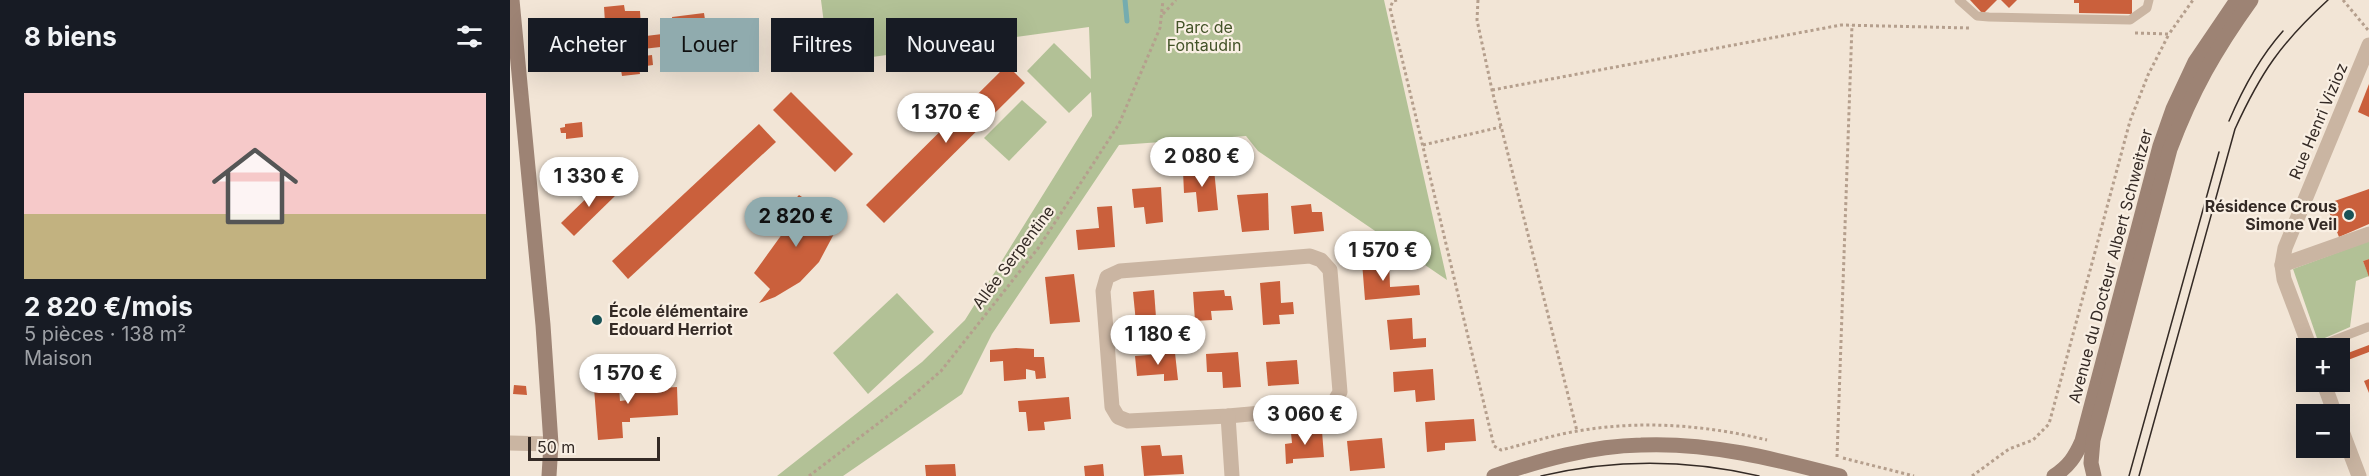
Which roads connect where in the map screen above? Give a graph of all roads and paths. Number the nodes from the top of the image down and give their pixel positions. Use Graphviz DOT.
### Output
graph roads {
  1 [pos="512,0"];
  2 [pos="1163,0"];
  3 [pos="1176,0"];
  4 [pos="1397,0"];
  5 [pos="1478,0"];
  6 [pos="1959,0"];
  7 [pos="2149,0"];
  8 [pos="2193,0"];
  9 [pos="2237,0"];
  10 [pos="2251,0"];
  11 [pos="2350,0"];
  12 [pos="2344,2"];
  13 [pos="1163,14"];
  14 [pos="1852,25"];
  15 [pos="1981,29"];
  16 [pos="2369,31"];
  17 [pos="512,33"];
  18 [pos="2134,33"];
  19 [pos="2169,34"];
  20 [pos="2369,45"];
  21 [pos="1492,90"];
  22 [pos="1501,127"];
  23 [pos="1423,145"];
  24 [pos="2369,234"];
  25 [pos="2282,265"];
  26 [pos="2368,327"];
  27 [pos="2308,338"];
  28 [pos="2339,338"];
  29 [pos="1228,416"];
  30 [pos="1577,431"];
  31 [pos="1770,440"];
  32 [pos="510,443"];
  33 [pos="551,444"];
  34 [pos="2350,452"];
  35 [pos="549,476"];
  36 [pos="809,476"];
  37 [pos="1232,476"];
  38 [pos="1494,476"];
  39 [pos="1840,476"];
  40 [pos="1914,476"];
  41 [pos="1972,476"];
  42 [pos="2054,476"];
  43 [pos="2094,476"];
  44 [pos="2359,476"];
  1 -- 17 [label="main road"];
  2 -- 13 [label="path, Allée Serpentine"];
  3 -- 13 [label="path"];
  4 -- 23 [label="path"];
  5 -- 21 [label="path"];
  6 -- 7 [label="lane"];
  8 -- 19 [label="path"];
  9 -- 42 [label="main road, Avenue du Docteur Albert Schweitzer"];
  10 -- 43 [label="main road, Avenue du Docteur Albert Schweitzer"];
  11 -- 12 [label="path"];
  12 -- 16 [label="path"];
  13 -- 36 [label="path, Allée Serpentine"];
  14 -- 15 [label="path"];
  14 -- 21 [label="path"];
  14 -- 40 [label="path"];
  17 -- 33 [label="main road"];
  18 -- 19 [label="path"];
  19 -- 41 [label="path"];
  20 -- 25 [label="street, Rue Henri Vizioz"];
  21 -- 22 [label="path"];
  22 -- 23 [label="path"];
  22 -- 30 [label="path"];
  23 -- 30 [label="path"];
  24 -- 25 [label="street"];
  25 -- 27 [label="street"];
  26 -- 28 [label="lane"];
  29 -- 29 [label="street"];
  29 -- 37 [label="street"];
  30 -- 31 [label="path"];
  32 -- 33 [label="street"];
  33 -- 35 [label="main road"];
  34 -- 44 [label="street"];
  38 -- 39 [label="main road"];
}
